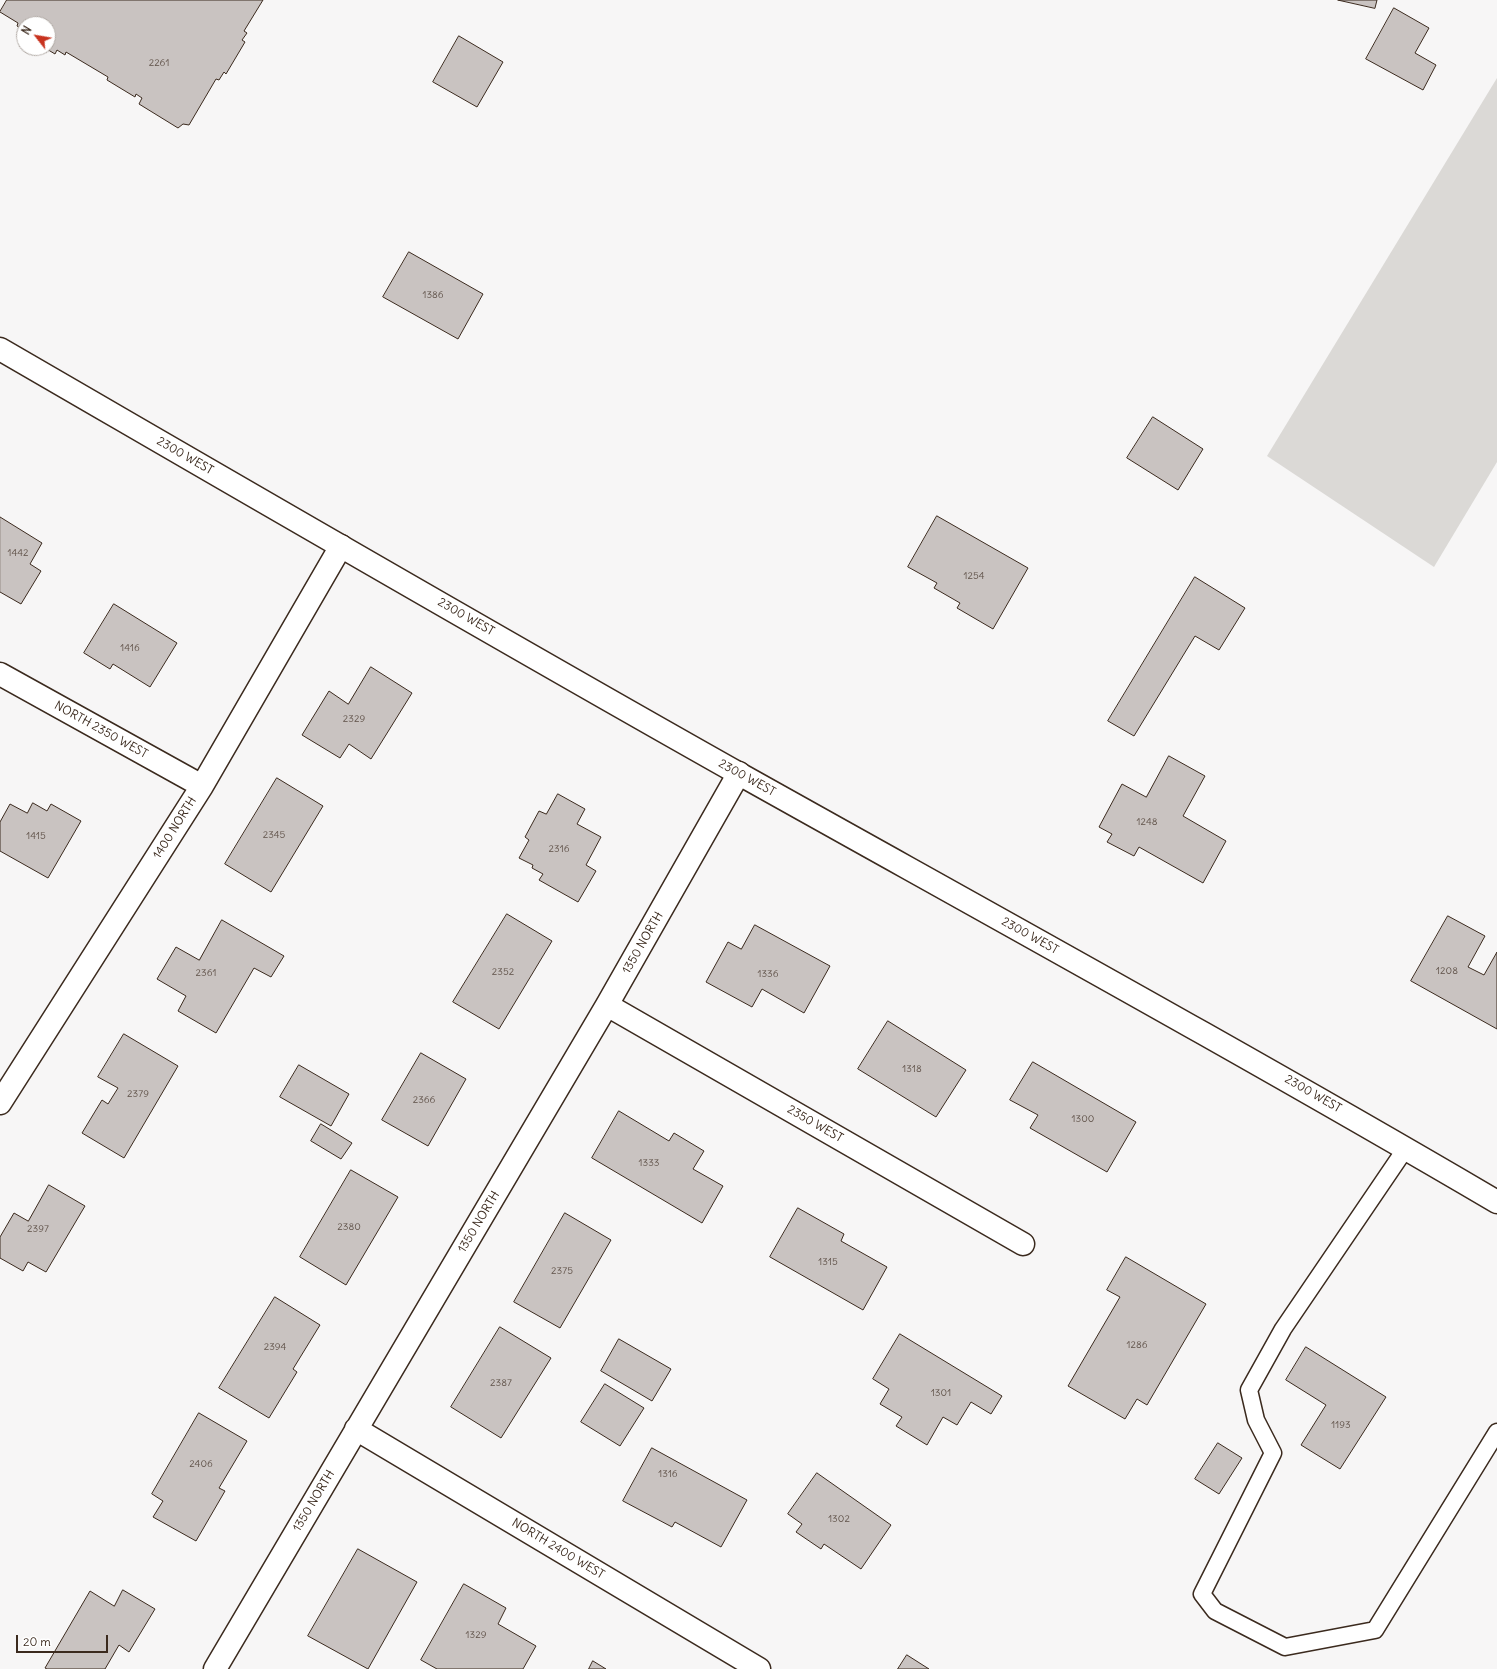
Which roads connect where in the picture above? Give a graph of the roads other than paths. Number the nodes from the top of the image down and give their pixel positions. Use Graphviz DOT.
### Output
graph roads {
  1 [pos="0,349"];
  2 [pos="341,546"];
  3 [pos="0,674"];
  4 [pos="740,774"];
  5 [pos="202,786"];
  6 [pos="607,1005"];
  7 [pos="0,1103"];
  8 [pos="1406,1148"];
  9 [pos="1497,1202"];
  10 [pos="1023,1244"];
  11 [pos="356,1429"];
  12 [pos="1497,1432"];
  13 [pos="215,1669"];
  14 [pos="759,1669"];
  1 -- 2 [label="street, 2300 WEST"];
  2 -- 4 [label="street, 2300 WEST"];
  2 -- 5 [label="street, 1400 NORTH"];
  3 -- 5 [label="street, NORTH 2350 WEST"];
  4 -- 6 [label="street, 1350 NORTH"];
  4 -- 8 [label="street, 2300 WEST"];
  5 -- 7 [label="street, 1400 NORTH"];
  6 -- 10 [label="street, 2350 WEST"];
  6 -- 11 [label="street, 1350 NORTH"];
  8 -- 9 [label="street, 2300 WEST"];
  8 -- 12 [label="lane"];
  11 -- 13 [label="street, 1350 NORTH"];
  11 -- 14 [label="street, NORTH 2400 WEST"];
}
